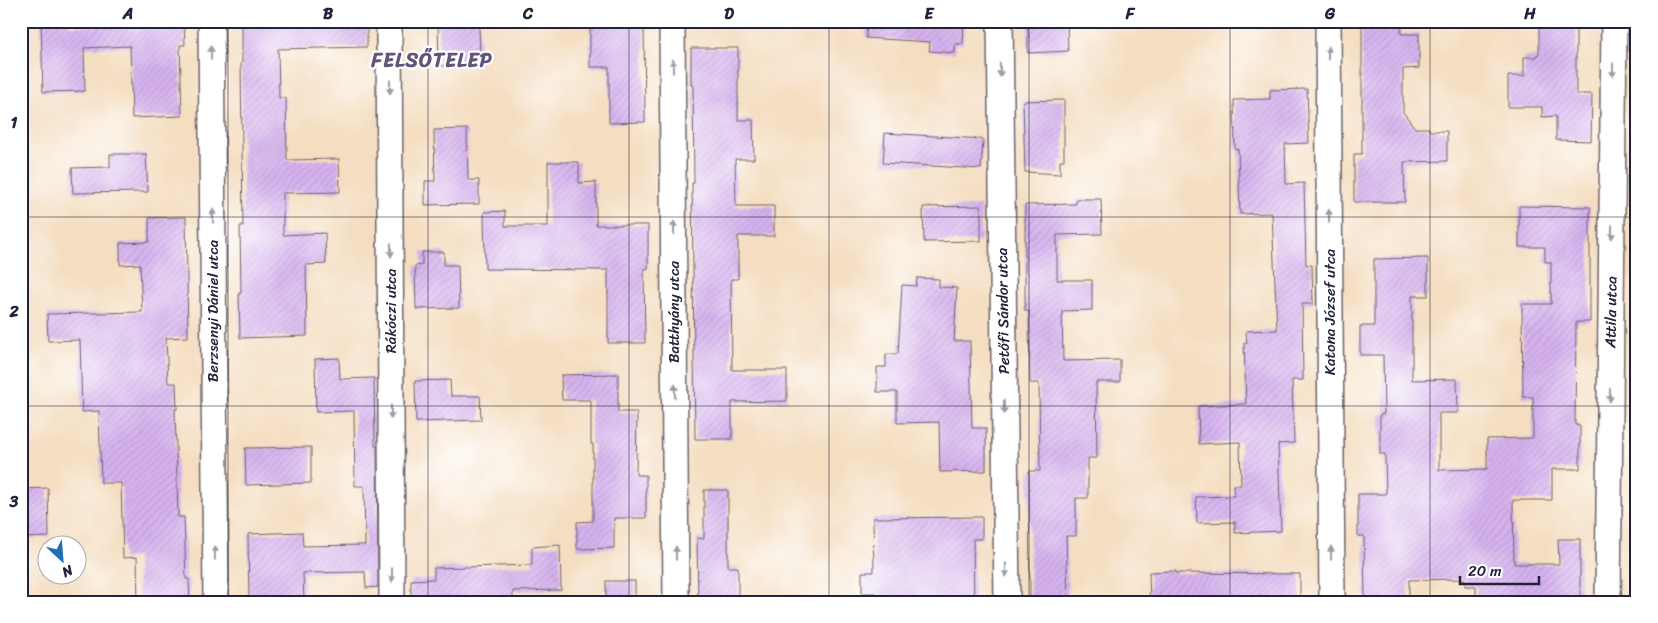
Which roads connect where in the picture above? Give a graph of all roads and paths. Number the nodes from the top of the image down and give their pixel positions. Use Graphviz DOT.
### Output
graph roads {
  1 [pos="211,21"];
  2 [pos="389,21"];
  3 [pos="672,21"];
  4 [pos="1000,21"];
  5 [pos="1328,21"];
  6 [pos="1614,21"];
  7 [pos="216,602"];
  8 [pos="392,602"];
  9 [pos="676,602"];
  10 [pos="1007,602"];
  11 [pos="1332,602"];
  12 [pos="1608,602"];
  7 -- 1 [label="street, Berzsenyi Dániel utca, one-way"];
  2 -- 8 [label="street, Rákóczi utca, one-way"];
  9 -- 3 [label="street, Batthyány utca, one-way"];
  4 -- 10 [label="street, Petőfi Sándor utca, one-way"];
  11 -- 5 [label="street, Katona József utca, one-way"];
  6 -- 12 [label="street, Attila utca, one-way"];
}
